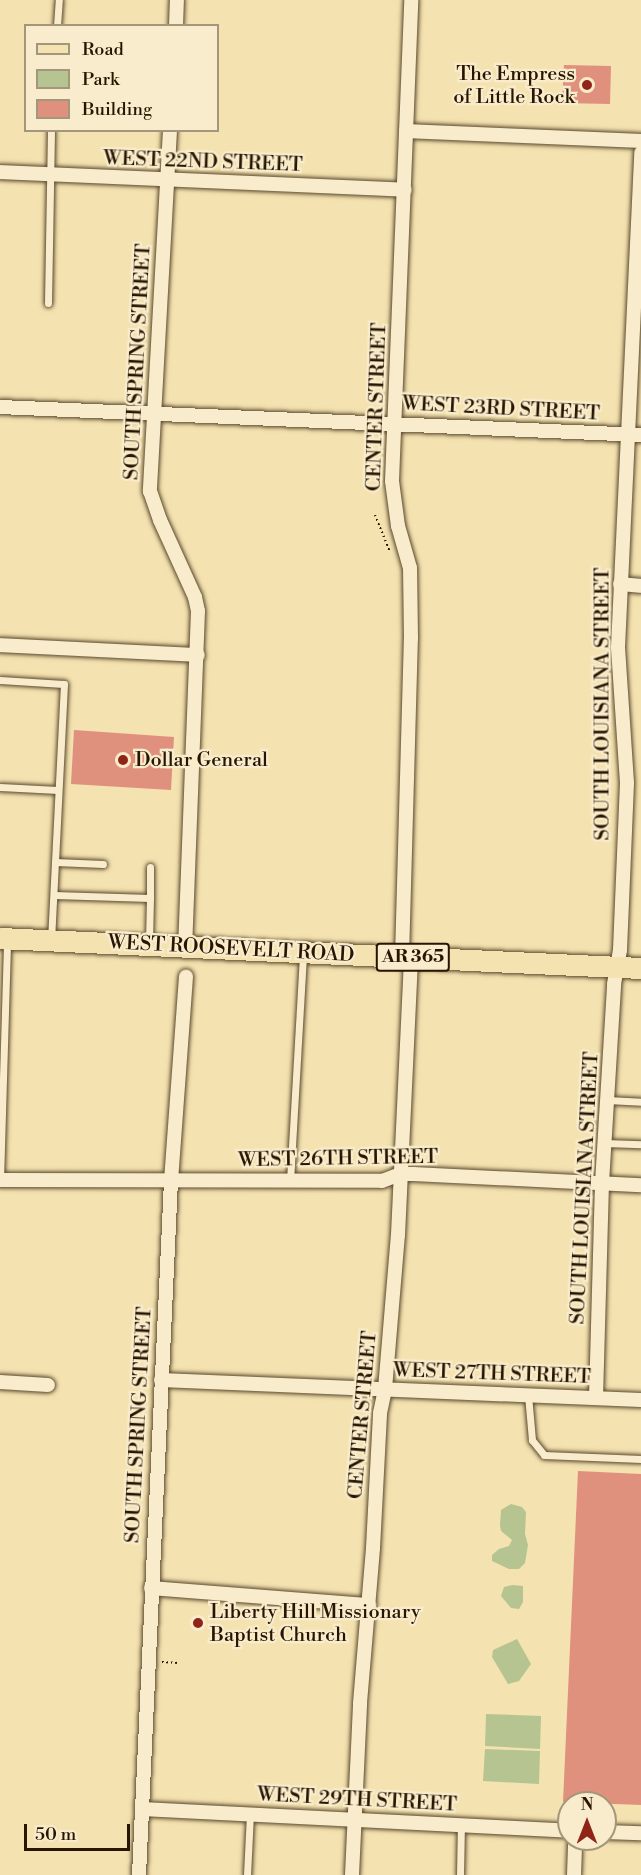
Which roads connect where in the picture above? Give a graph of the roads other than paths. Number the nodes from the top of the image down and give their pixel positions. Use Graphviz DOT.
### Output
graph roads {
  1 [pos="58,0"];
  2 [pos="177,0"];
  3 [pos="411,0"];
  4 [pos="57,24"];
  5 [pos="176,24"];
  6 [pos="406,131"];
  7 [pos="51,132"];
  8 [pos="170,132"];
  9 [pos="641,141"];
  10 [pos="641,153"];
  11 [pos="0,172"];
  12 [pos="49,174"];
  13 [pos="167,180"];
  14 [pos="405,190"];
  15 [pos="48,303"];
  16 [pos="0,407"];
  17 [pos="154,414"];
  18 [pos="394,424"];
  19 [pos="634,435"];
  20 [pos="620,584"];
  21 [pos="641,586"];
  22 [pos="0,645"];
  23 [pos="198,655"];
  24 [pos="0,680"];
  25 [pos="0,787"];
  26 [pos="58,790"];
  27 [pos="55,862"];
  28 [pos="103,864"];
  29 [pos="150,867"];
  30 [pos="54,895"];
  31 [pos="150,898"];
  32 [pos="3,938"];
  33 [pos="51,940"];
  34 [pos="148,945"];
  35 [pos="185,946"];
  36 [pos="303,953"];
  37 [pos="406,957"];
  38 [pos="616,967"];
  39 [pos="641,968"];
  40 [pos="186,977"];
  41 [pos="607,1100"];
  42 [pos="641,1102"];
  43 [pos="604,1143"];
  44 [pos="641,1144"];
  45 [pos="400,1174"];
  46 [pos="0,1180"];
  47 [pos="171,1181"];
  48 [pos="290,1181"];
  49 [pos="602,1183"];
  50 [pos="641,1185"];
  51 [pos="161,1380"];
  52 [pos="0,1383"];
  53 [pos="48,1385"];
  54 [pos="385,1389"];
  55 [pos="528,1395"];
  56 [pos="596,1398"];
  57 [pos="641,1400"];
  58 [pos="641,1459"];
  59 [pos="151,1588"];
  60 [pos="369,1605"];
  61 [pos="142,1809"];
  62 [pos="250,1814"];
  63 [pos="354,1818"];
  64 [pos="462,1824"];
  65 [pos="557,1829"];
  66 [pos="617,1832"];
  67 [pos="641,1833"];
  68 [pos="575,1851"];
  69 [pos="139,1875"];
  70 [pos="247,1875"];
  71 [pos="352,1875"];
  72 [pos="460,1875"];
  73 [pos="574,1875"];
  1 -- 4 [label="lane"];
  2 -- 5 [label="street"];
  3 -- 6 [label="street, CENTER STREET"];
  6 -- 9 [label="street"];
  6 -- 14 [label="street, CENTER STREET"];
  7 -- 12 [label="lane"];
  8 -- 13 [label="street, SOUTH SPRING STREET"];
  10 -- 19 [label="street, SOUTH LOUISIANA STREET"];
  11 -- 12 [label="street, WEST 22ND STREET"];
  12 -- 13 [label="street, WEST 22ND STREET"];
  12 -- 15 [label="lane"];
  13 -- 14 [label="street, WEST 22ND STREET"];
  13 -- 17 [label="street, SOUTH SPRING STREET"];
  14 -- 18 [label="street, CENTER STREET"];
  16 -- 17 [label="street, WEST 23RD STREET"];
  17 -- 18 [label="street, WEST 23RD STREET"];
  17 -- 23 [label="street, SOUTH SPRING STREET"];
  18 -- 19 [label="street, WEST 23RD STREET"];
  18 -- 37 [label="street, CENTER STREET"];
  19 -- 20 [label="street, SOUTH LOUISIANA STREET"];
  20 -- 21 [label="street"];
  20 -- 38 [label="street, SOUTH LOUISIANA STREET"];
  22 -- 23 [label="street"];
  23 -- 35 [label="street, SOUTH SPRING STREET"];
  24 -- 26 [label="lane"];
  25 -- 26 [label="lane"];
  26 -- 27 [label="lane"];
  27 -- 28 [label="lane"];
  27 -- 30 [label="lane"];
  29 -- 31 [label="lane"];
  30 -- 31 [label="lane"];
  30 -- 33 [label="lane"];
  31 -- 34 [label="lane"];
  32 -- 33 [label="main road, WEST ROOSEVELT ROAD / AR 365"];
  32 -- 46 [label="lane"];
  33 -- 34 [label="main road, WEST ROOSEVELT ROAD / AR 365"];
  34 -- 35 [label="main road, WEST ROOSEVELT ROAD / AR 365"];
  35 -- 36 [label="main road, WEST ROOSEVELT ROAD / AR 365"];
  36 -- 37 [label="main road, WEST ROOSEVELT ROAD / AR 365"];
  36 -- 48 [label="lane"];
  37 -- 38 [label="main road, WEST ROOSEVELT ROAD / AR 365"];
  37 -- 45 [label="street, CENTER STREET"];
  38 -- 39 [label="main road, WEST ROOSEVELT ROAD / AR 365"];
  38 -- 41 [label="street, SOUTH LOUISIANA STREET"];
  40 -- 47 [label="street, SOUTH SPRING STREET"];
  41 -- 42 [label="lane"];
  41 -- 43 [label="street, SOUTH LOUISIANA STREET"];
  43 -- 44 [label="lane"];
  43 -- 49 [label="street, SOUTH LOUISIANA STREET"];
  45 -- 48 [label="street, WEST 26TH STREET"];
  45 -- 49 [label="street, WEST 26TH STREET"];
  45 -- 54 [label="street, CENTER STREET"];
  46 -- 47 [label="street, WEST 26TH STREET"];
  47 -- 48 [label="street, WEST 26TH STREET"];
  47 -- 51 [label="street, SOUTH SPRING STREET"];
  49 -- 50 [label="street, WEST 26TH STREET"];
  49 -- 56 [label="street, SOUTH LOUISIANA STREET"];
  51 -- 54 [label="street, WEST 27TH STREET"];
  51 -- 59 [label="street, SOUTH SPRING STREET"];
  52 -- 53 [label="street"];
  54 -- 55 [label="street, WEST 27TH STREET"];
  54 -- 60 [label="street, CENTER STREET"];
  55 -- 56 [label="street, WEST 27TH STREET"];
  55 -- 58 [label="lane"];
  56 -- 57 [label="street, WEST 27TH STREET"];
  59 -- 60 [label="street"];
  59 -- 61 [label="street, SOUTH SPRING STREET"];
  60 -- 63 [label="street, CENTER STREET"];
  61 -- 62 [label="street, WEST 29TH STREET"];
  61 -- 69 [label="street, SOUTH SPRING STREET"];
  62 -- 63 [label="street, WEST 29TH STREET"];
  62 -- 70 [label="lane"];
  63 -- 64 [label="street, WEST 29TH STREET"];
  63 -- 71 [label="street, CENTER STREET"];
  64 -- 65 [label="street, WEST 29TH STREET"];
  64 -- 72 [label="lane"];
  66 -- 67 [label="street"];
  68 -- 73 [label="street"];
}
